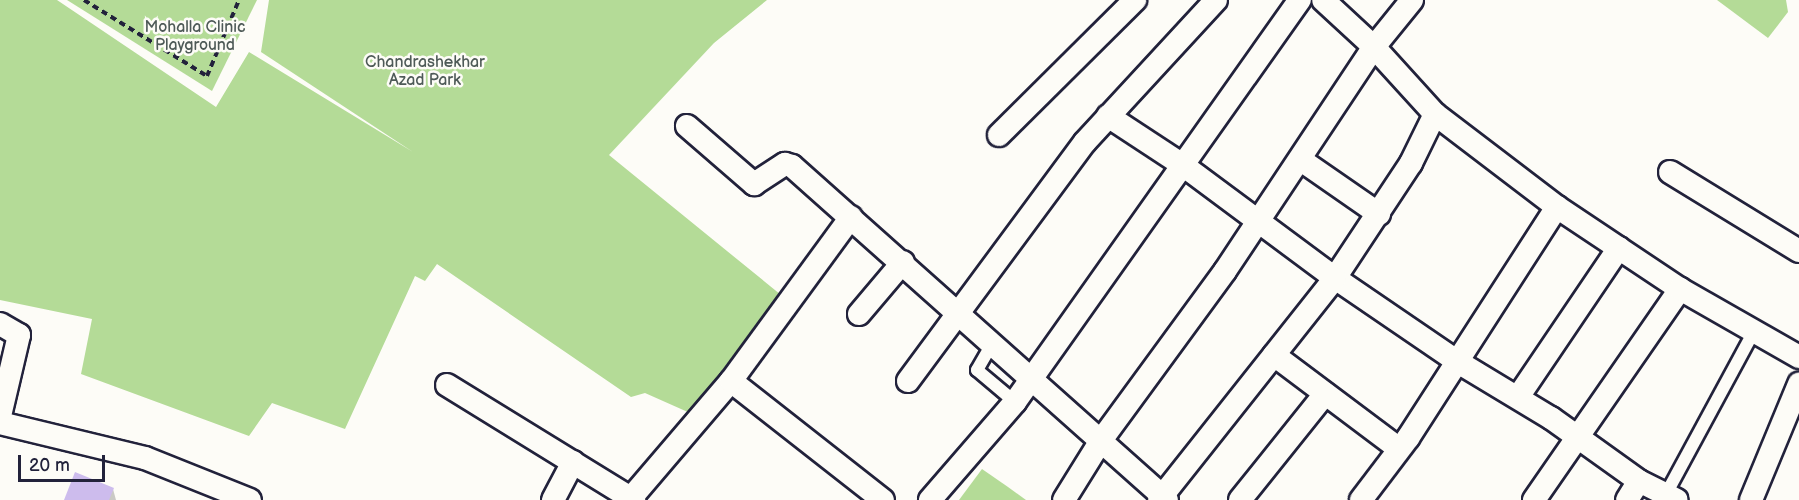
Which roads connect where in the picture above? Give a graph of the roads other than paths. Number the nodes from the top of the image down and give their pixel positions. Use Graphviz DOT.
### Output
graph roads {
  1 [pos="1135,0"];
  2 [pos="1216,0"];
  3 [pos="1300,0"];
  4 [pos="1323,0"];
  5 [pos="1412,0"];
  6 [pos="1374,47"];
  7 [pos="1435,114"];
  8 [pos="1108,116"];
  9 [pos="687,126"];
  10 [pos="999,135"];
  11 [pos="1301,160"];
  12 [pos="1184,166"];
  13 [pos="1670,172"];
  14 [pos="1557,207"];
  15 [pos="1379,214"];
  16 [pos="851,217"];
  17 [pos="1258,222"];
  18 [pos="1619,248"];
  19 [pos="1799,251"];
  20 [pos="903,262"];
  21 [pos="1335,278"];
  22 [pos="1680,289"];
  23 [pos="958,312"];
  24 [pos="859,314"];
  25 [pos="0,324"];
  26 [pos="1753,333"];
  27 [pos="993,344"];
  28 [pos="1274,355"];
  29 [pos="1799,357"];
  30 [pos="1458,362"];
  31 [pos="1032,379"];
  32 [pos="731,381"];
  33 [pos="908,381"];
  34 [pos="1799,384"];
  35 [pos="447,385"];
  36 [pos="1325,394"];
  37 [pos="1518,397"];
  38 [pos="1015,402"];
  39 [pos="0,416"];
  40 [pos="0,423"];
  41 [pos="1576,435"];
  42 [pos="1102,439"];
  43 [pos="1399,449"];
  44 [pos="573,462"];
  45 [pos="1633,490"];
  46 [pos="1672,497"];
  47 [pos="1163,498"];
  48 [pos="633,499"];
  49 [pos="250,500"];
  50 [pos="554,500"];
  51 [pos="883,500"];
  52 [pos="930,500"];
  53 [pos="1064,500"];
  54 [pos="1240,500"];
  55 [pos="1361,500"];
  56 [pos="1534,500"];
  57 [pos="1751,500"];
  1 -- 10 [label="street"];
  2 -- 8 [label="street"];
  3 -- 12 [label="street"];
  4 -- 6 [label="street"];
  5 -- 6 [label="street"];
  6 -- 7 [label="street"];
  6 -- 11 [label="street"];
  7 -- 14 [label="street"];
  7 -- 15 [label="street"];
  8 -- 12 [label="street"];
  8 -- 23 [label="street"];
  9 -- 16 [label="street"];
  11 -- 15 [label="street"];
  11 -- 17 [label="street"];
  12 -- 17 [label="street"];
  12 -- 31 [label="street"];
  13 -- 19 [label="street"];
  14 -- 18 [label="street"];
  14 -- 30 [label="street"];
  15 -- 21 [label="street"];
  16 -- 20 [label="street"];
  16 -- 32 [label="street"];
  17 -- 21 [label="street"];
  17 -- 42 [label="street"];
  18 -- 22 [label="street"];
  18 -- 37 [label="street"];
  20 -- 23 [label="street"];
  20 -- 24 [label="street"];
  21 -- 28 [label="street"];
  21 -- 30 [label="street"];
  22 -- 26 [label="street"];
  22 -- 41 [label="street"];
  23 -- 27 [label="street"];
  23 -- 33 [label="street"];
  25 -- 39 [label="street"];
  26 -- 29 [label="street"];
  26 -- 46 [label="lane"];
  27 -- 31 [label="street"];
  27 -- 38 [label="lane"];
  28 -- 36 [label="street"];
  28 -- 47 [label="street"];
  30 -- 37 [label="street"];
  30 -- 43 [label="street"];
  31 -- 38 [label="street"];
  31 -- 42 [label="street"];
  32 -- 48 [label="street"];
  32 -- 51 [label="street"];
  34 -- 57 [label="street"];
  35 -- 44 [label="street"];
  36 -- 43 [label="street"];
  36 -- 54 [label="street"];
  37 -- 41 [label="street"];
  38 -- 52 [label="street"];
  40 -- 49 [label="street"];
  41 -- 45 [label="street"];
  41 -- 56 [label="street"];
  42 -- 47 [label="street"];
  42 -- 53 [label="street"];
  43 -- 55 [label="street"];
  44 -- 48 [label="street"];
  44 -- 50 [label="street"];
  45 -- 46 [label="street"];
}
